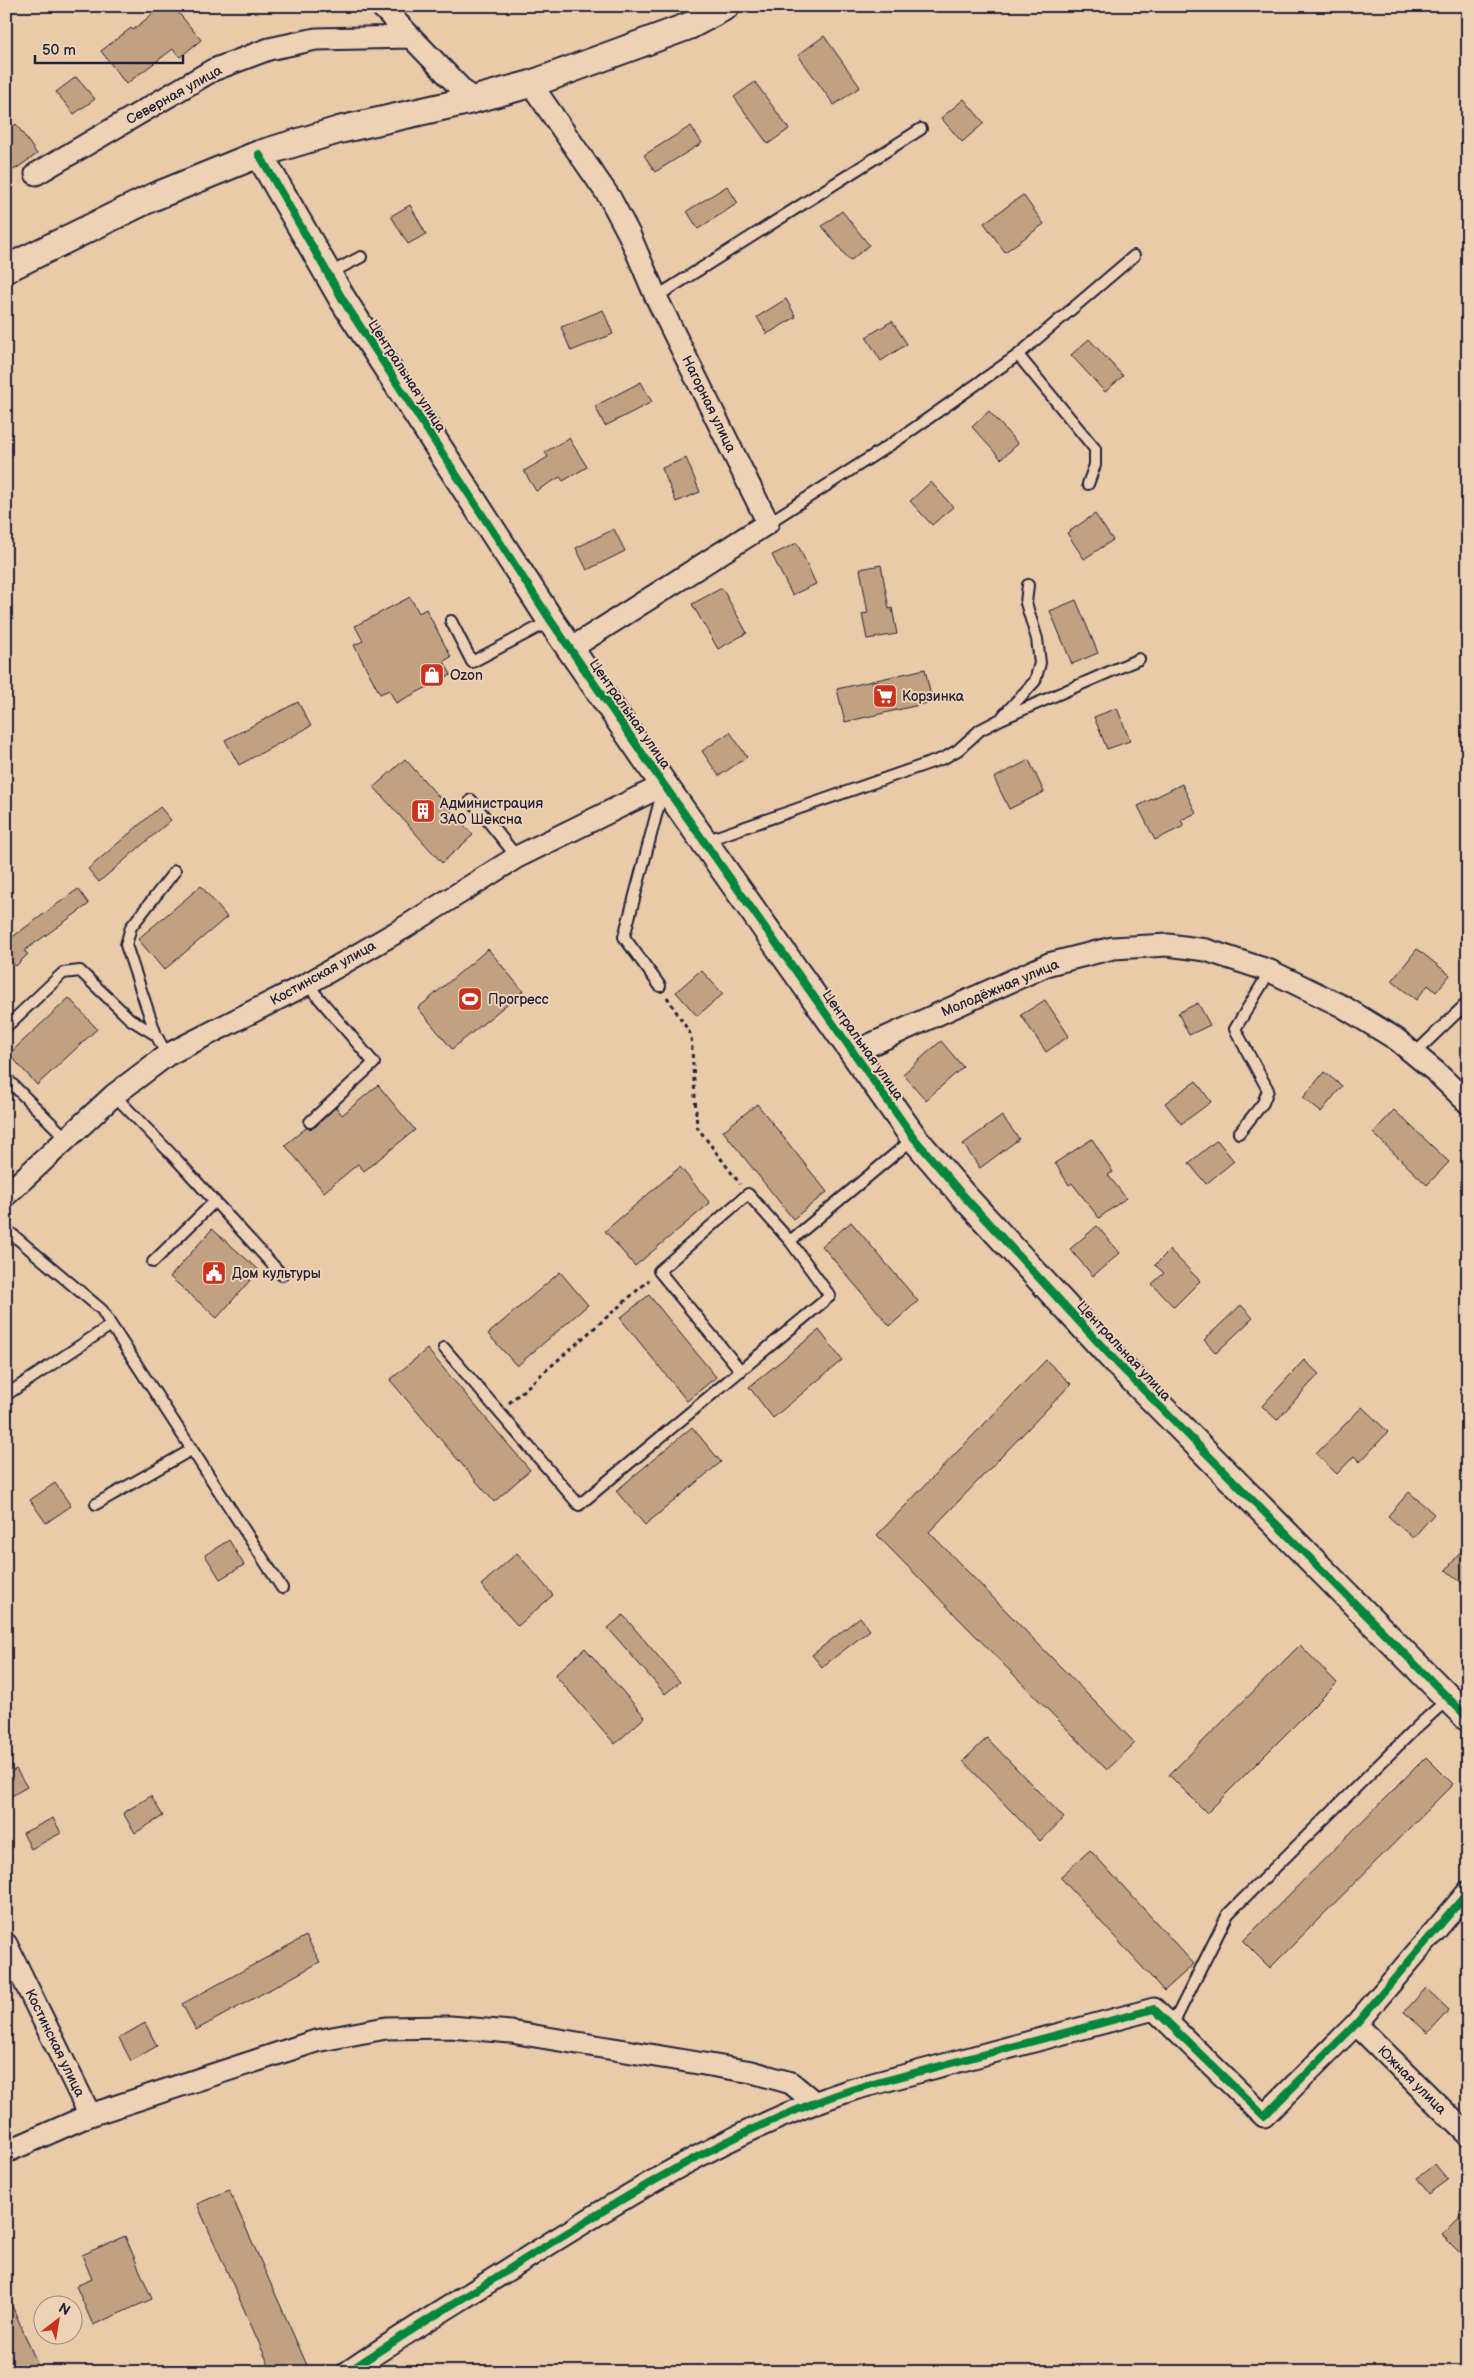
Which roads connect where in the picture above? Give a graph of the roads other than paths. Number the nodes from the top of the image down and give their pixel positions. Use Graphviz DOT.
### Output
graph roads {
  1 [pos="381,6"];
  2 [pos="726,6"];
  3 [pos="410,37"];
  4 [pos="531,84"];
  5 [pos="472,100"];
  6 [pos="921,129"];
  7 [pos="259,154"];
  8 [pos="36,174"];
  9 [pos="1134,256"];
  10 [pos="361,257"];
  11 [pos="6,269"];
  12 [pos="327,275"];
  13 [pos="656,297"];
  14 [pos="1018,355"];
  15 [pos="1088,484"];
  16 [pos="768,523"];
  17 [pos="1028,585"];
  18 [pos="451,621"];
  19 [pos="551,621"];
  20 [pos="570,649"];
  21 [pos="1139,659"];
  22 [pos="1001,719"];
  23 [pos="664,785"];
  24 [pos="471,800"];
  25 [pos="705,841"];
  26 [pos="517,857"];
  27 [pos="175,871"];
  28 [pos="1270,971"];
  29 [pos="307,984"];
  30 [pos="660,986"];
  31 [pos="1468,1002"];
  32 [pos="6,1027"];
  33 [pos="156,1034"];
  34 [pos="852,1053"];
  35 [pos="1414,1054"];
  36 [pos="167,1055"];
  37 [pos="6,1078"];
  38 [pos="114,1095"];
  39 [pos="1468,1103"];
  40 [pos="310,1122"];
  41 [pos="1238,1133"];
  42 [pos="914,1138"];
  43 [pos="68,1140"];
  44 [pos="6,1195"];
  45 [pos="214,1202"];
  46 [pos="6,1228"];
  47 [pos="790,1241"];
  48 [pos="153,1262"];
  49 [pos="282,1275"];
  50 [pos="111,1326"];
  51 [pos="444,1348"];
  52 [pos="741,1371"];
  53 [pos="6,1395"];
  54 [pos="191,1450"];
  55 [pos="96,1504"];
  56 [pos="282,1588"];
  57 [pos="1448,1700"];
  58 [pos="1468,1718"];
  59 [pos="1468,1892"];
  60 [pos="6,1944"];
  61 [pos="1356,2024"];
  62 [pos="1172,2026"];
  63 [pos="814,2102"];
  64 [pos="90,2115"];
  65 [pos="1468,2135"];
  66 [pos="6,2152"];
  67 [pos="348,2372"];
  1 -- 3 [label="street"];
  2 -- 4 [label="street"];
  3 -- 5 [label="street"];
  3 -- 8 [label="street, Северная улица"];
  4 -- 5 [label="street"];
  4 -- 13 [label="street, Нагорная улица"];
  5 -- 7 [label="street"];
  6 -- 13 [label="lane"];
  7 -- 11 [label="street"];
  7 -- 12 [label="street, Центральная улица"];
  9 -- 14 [label="lane"];
  10 -- 12 [label="lane"];
  12 -- 19 [label="street, Центральная улица"];
  13 -- 16 [label="street, Нагорная улица"];
  14 -- 15 [label="lane"];
  14 -- 16 [label="lane"];
  16 -- 20 [label="street"];
  17 -- 22 [label="lane"];
  18 -- 19 [label="lane"];
  19 -- 20 [label="street, Центральная улица"];
  20 -- 23 [label="street, Центральная улица"];
  21 -- 22 [label="lane"];
  22 -- 25 [label="lane"];
  23 -- 25 [label="street, Центральная улица"];
  23 -- 26 [label="street, Костинская улица"];
  23 -- 30 [label="lane"];
  24 -- 26 [label="lane"];
  25 -- 34 [label="street, Центральная улица"];
  26 -- 29 [label="street, Костинская улица"];
  27 -- 33 [label="lane"];
  28 -- 34 [label="street, Молодёжная улица"];
  28 -- 35 [label="street, Молодёжная улица"];
  28 -- 41 [label="lane"];
  29 -- 36 [label="street, Костинская улица"];
  29 -- 40 [label="lane"];
  31 -- 35 [label="lane"];
  32 -- 33 [label="lane"];
  33 -- 36 [label="lane"];
  34 -- 42 [label="street, Центральная улица"];
  35 -- 39 [label="street, Молодёжная улица"];
  36 -- 38 [label="street, Костинская улица"];
  37 -- 43 [label="lane"];
  38 -- 43 [label="street, Костинская улица"];
  38 -- 45 [label="lane"];
  42 -- 47 [label="lane"];
  42 -- 57 [label="street, Центральная улица"];
  43 -- 44 [label="street, Костинская улица"];
  45 -- 48 [label="lane"];
  45 -- 49 [label="lane"];
  46 -- 50 [label="lane"];
  47 -- 52 [label="lane"];
  47 -- 52 [label="lane"];
  50 -- 53 [label="lane"];
  50 -- 54 [label="lane"];
  51 -- 52 [label="lane"];
  54 -- 55 [label="lane"];
  54 -- 56 [label="lane"];
  57 -- 58 [label="street, Центральная улица"];
  57 -- 62 [label="lane"];
  59 -- 61 [label="street"];
  60 -- 64 [label="street, Костинская улица"];
  61 -- 62 [label="street"];
  61 -- 65 [label="street, Южная улица"];
  62 -- 63 [label="street"];
  63 -- 64 [label="street"];
  63 -- 67 [label="street"];
  64 -- 66 [label="street"];
}
